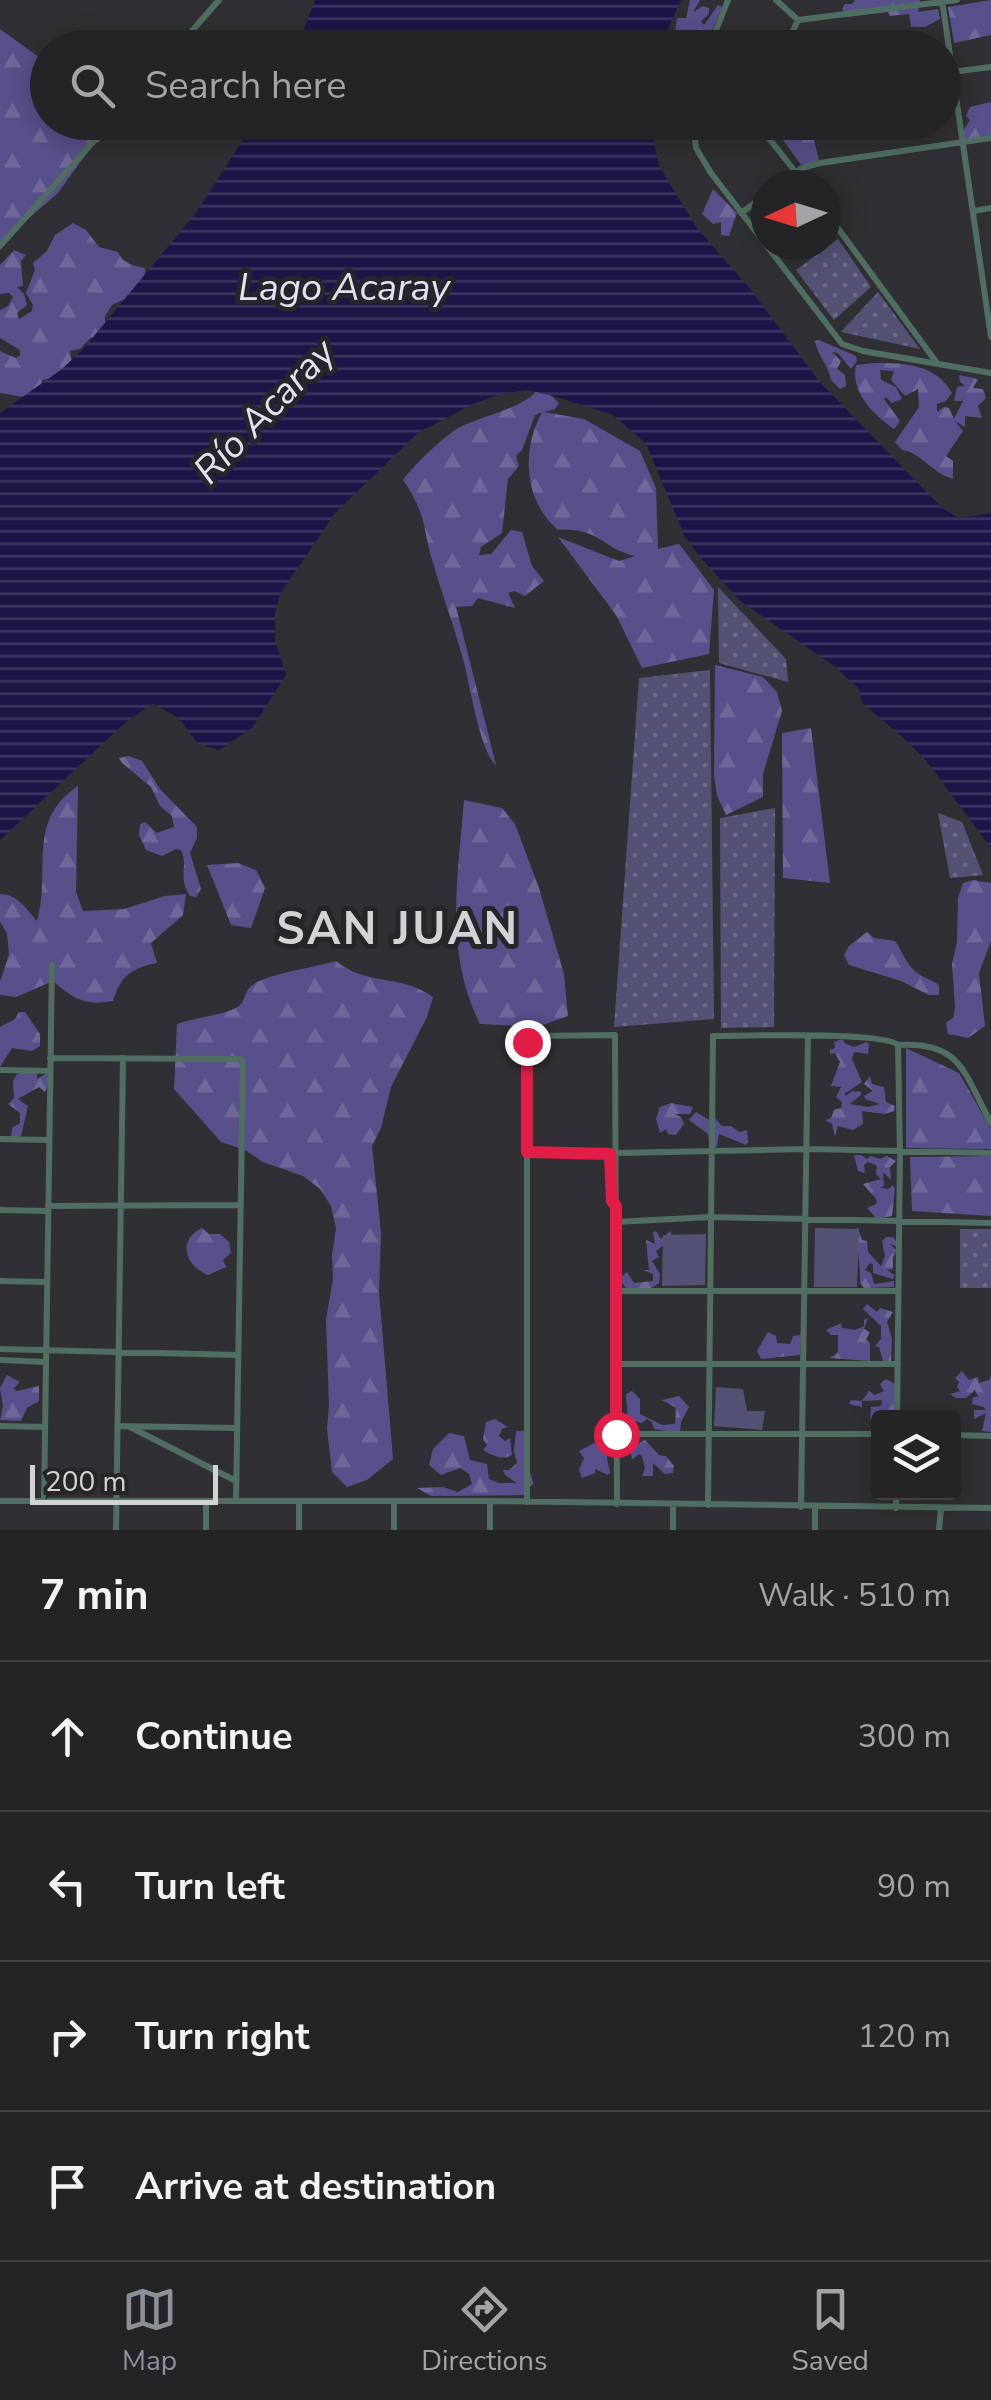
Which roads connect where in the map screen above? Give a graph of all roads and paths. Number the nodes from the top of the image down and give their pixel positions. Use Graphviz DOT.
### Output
graph roads {
  1 [pos="219,0"];
  2 [pos="728,0"];
  3 [pos="776,0"];
  4 [pos="957,0"];
  5 [pos="942,1"];
  6 [pos="798,20"];
  7 [pos="193,30"];
  8 [pos="716,30"];
  9 [pos="794,30"];
  10 [pos="947,30"];
  11 [pos="991,67"];
  12 [pos="961,70"];
  13 [pos="961,128"];
  14 [pos="991,138"];
  15 [pos="94,140"];
  16 [pos="695,140"];
  17 [pos="770,140"];
  18 [pos="963,142"];
  19 [pos="794,170"];
  20 [pos="802,170"];
  21 [pos="751,206"];
  22 [pos="991,208"];
  23 [pos="974,210"];
  24 [pos="742,213"];
  25 [pos="841,232"];
  26 [pos="0,246"];
  27 [pos="991,338"];
  28 [pos="938,364"];
  29 [pos="991,372"];
  30 [pos="52,965"];
  31 [pos="808,1036"];
  32 [pos="898,1045"];
  33 [pos="50,1058"];
  34 [pos="123,1058"];
  35 [pos="0,1070"];
  36 [pos="50,1071"];
  37 [pos="991,1124"];
  38 [pos="0,1139"];
  39 [pos="49,1140"];
  40 [pos="808,1149"];
  41 [pos="712,1150"];
  42 [pos="527,1152"];
  43 [pos="900,1153"];
  44 [pos="991,1153"];
  45 [pos="617,1154"];
  46 [pos="121,1205"];
  47 [pos="240,1205"];
  48 [pos="616,1206"];
  49 [pos="48,1208"];
  50 [pos="0,1210"];
  51 [pos="711,1217"];
  52 [pos="808,1220"];
  53 [pos="616,1222"];
  54 [pos="991,1223"];
  55 [pos="899,1224"];
  56 [pos="0,1281"];
  57 [pos="47,1282"];
  58 [pos="710,1290"];
  59 [pos="806,1290"];
  60 [pos="616,1292"];
  61 [pos="898,1292"];
  62 [pos="0,1349"];
  63 [pos="46,1350"];
  64 [pos="119,1352"];
  65 [pos="238,1355"];
  66 [pos="0,1360"];
  67 [pos="46,1362"];
  68 [pos="616,1364"];
  69 [pos="710,1364"];
  70 [pos="804,1364"];
  71 [pos="898,1364"];
  72 [pos="897,1410"];
  73 [pos="0,1426"];
  74 [pos="118,1426"];
  75 [pos="45,1427"];
  76 [pos="130,1427"];
  77 [pos="237,1428"];
  78 [pos="616,1434"];
  79 [pos="709,1434"];
  80 [pos="803,1434"];
  81 [pos="871,1434"];
  82 [pos="961,1435"];
  83 [pos="991,1436"];
  84 [pos="236,1481"];
  85 [pos="116,1500"];
  86 [pos="236,1500"];
  87 [pos="896,1500"];
  88 [pos="0,1501"];
  89 [pos="44,1501"];
  90 [pos="206,1501"];
  91 [pos="299,1501"];
  92 [pos="394,1501"];
  93 [pos="490,1501"];
  94 [pos="528,1502"];
  95 [pos="617,1504"];
  96 [pos="673,1504"];
  97 [pos="708,1505"];
  98 [pos="802,1506"];
  99 [pos="815,1507"];
  100 [pos="896,1508"];
  101 [pos="941,1508"];
  102 [pos="991,1508"];
  103 [pos="116,1530"];
  104 [pos="206,1530"];
  105 [pos="299,1530"];
  106 [pos="394,1530"];
  107 [pos="490,1530"];
  108 [pos="673,1530"];
  109 [pos="815,1530"];
  110 [pos="938,1530"];
  1 -- 7 [label="street"];
  2 -- 8 [label="street"];
  3 -- 6 [label="street"];
  4 -- 5 [label="street"];
  5 -- 6 [label="street"];
  5 -- 10 [label="street"];
  6 -- 9 [label="street"];
  11 -- 12 [label="street"];
  13 -- 18 [label="street"];
  14 -- 18 [label="street"];
  15 -- 26 [label="street"];
  16 -- 24 [label="street"];
  17 -- 19 [label="street"];
  18 -- 20 [label="street"];
  18 -- 23 [label="street"];
  21 -- 24 [label="street"];
  22 -- 23 [label="street"];
  23 -- 27 [label="street"];
  24 -- 28 [label="street"];
  25 -- 28 [label="street"];
  28 -- 29 [label="street"];
  30 -- 33 [label="street"];
  31 -- 32 [label="street"];
  31 -- 40 [label="street"];
  31 -- 41 [label="street"];
  32 -- 37 [label="street"];
  32 -- 43 [label="street"];
  33 -- 34 [label="street"];
  33 -- 36 [label="street"];
  34 -- 46 [label="street"];
  34 -- 47 [label="street"];
  35 -- 36 [label="street"];
  36 -- 39 [label="street"];
  38 -- 39 [label="street"];
  39 -- 49 [label="street"];
  40 -- 41 [label="street"];
  40 -- 43 [label="street"];
  40 -- 52 [label="street"];
  41 -- 45 [label="street"];
  41 -- 51 [label="street"];
  42 -- 45 [label="street"];
  42 -- 48 [label="street"];
  42 -- 94 [label="street"];
  43 -- 44 [label="street"];
  43 -- 55 [label="street"];
  45 -- 48 [label="street"];
  46 -- 47 [label="street"];
  46 -- 49 [label="street"];
  46 -- 64 [label="street"];
  47 -- 65 [label="street"];
  48 -- 53 [label="street"];
  49 -- 50 [label="street"];
  49 -- 57 [label="street"];
  51 -- 52 [label="street"];
  51 -- 53 [label="street"];
  51 -- 58 [label="street"];
  52 -- 55 [label="street"];
  52 -- 59 [label="street"];
  53 -- 60 [label="street"];
  54 -- 55 [label="street"];
  55 -- 61 [label="street"];
  56 -- 57 [label="street"];
  57 -- 63 [label="street"];
  58 -- 59 [label="street"];
  58 -- 60 [label="street"];
  58 -- 69 [label="street"];
  59 -- 61 [label="street"];
  59 -- 70 [label="street"];
  60 -- 68 [label="street"];
  61 -- 71 [label="street"];
  62 -- 63 [label="street"];
  63 -- 64 [label="street"];
  63 -- 67 [label="street"];
  64 -- 65 [label="street"];
  64 -- 74 [label="street"];
  65 -- 77 [label="street"];
  66 -- 67 [label="street"];
  67 -- 75 [label="street"];
  68 -- 69 [label="street"];
  68 -- 78 [label="street"];
  69 -- 70 [label="street"];
  69 -- 79 [label="street"];
  70 -- 71 [label="street"];
  70 -- 80 [label="street"];
  71 -- 72 [label="street"];
  73 -- 75 [label="street"];
  74 -- 76 [label="street"];
  74 -- 85 [label="street"];
  75 -- 89 [label="street"];
  76 -- 77 [label="street"];
  76 -- 84 [label="street"];
  77 -- 84 [label="street"];
  78 -- 79 [label="street"];
  78 -- 95 [label="street"];
  79 -- 80 [label="street"];
  79 -- 97 [label="street"];
  80 -- 81 [label="street"];
  80 -- 98 [label="street"];
  82 -- 83 [label="street"];
  84 -- 86 [label="street"];
  85 -- 89 [label="street"];
  85 -- 90 [label="street"];
  85 -- 103 [label="street"];
  86 -- 90 [label="street"];
  86 -- 91 [label="street"];
  87 -- 100 [label="street"];
  88 -- 89 [label="street"];
  90 -- 104 [label="street"];
  91 -- 92 [label="street"];
  91 -- 105 [label="street"];
  92 -- 93 [label="street"];
  92 -- 106 [label="street"];
  93 -- 94 [label="street"];
  93 -- 107 [label="street"];
  94 -- 95 [label="street"];
  95 -- 96 [label="street"];
  96 -- 97 [label="street"];
  96 -- 108 [label="street"];
  97 -- 98 [label="street"];
  98 -- 99 [label="street"];
  99 -- 100 [label="street"];
  99 -- 109 [label="street"];
  100 -- 101 [label="street"];
  101 -- 102 [label="street"];
  101 -- 110 [label="street"];
}
